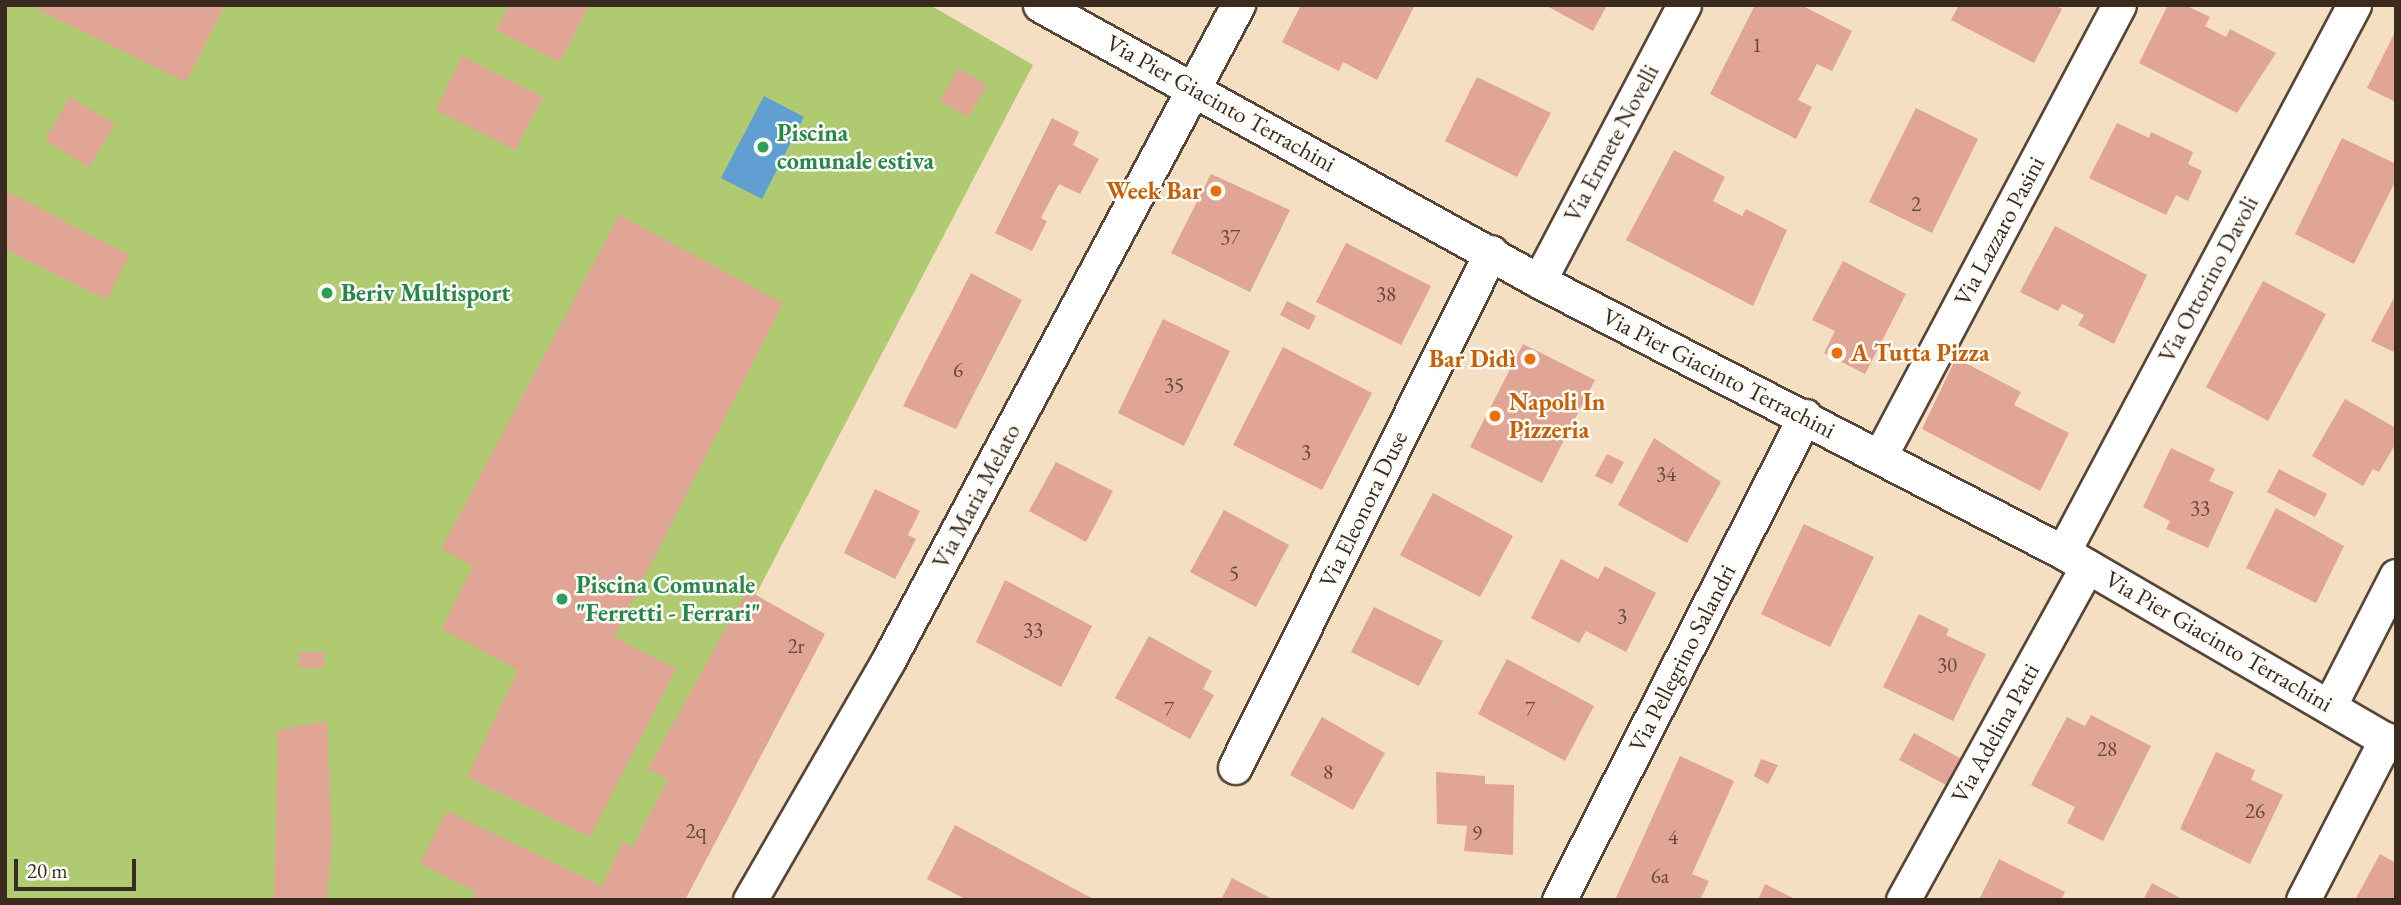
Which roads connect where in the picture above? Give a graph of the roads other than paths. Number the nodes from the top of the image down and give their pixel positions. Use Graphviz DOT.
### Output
graph roads {
  1 [pos="1040,5"];
  2 [pos="1238,5"];
  3 [pos="1684,5"];
  4 [pos="2119,5"];
  5 [pos="2354,5"];
  6 [pos="1194,87"];
  7 [pos="1490,252"];
  8 [pos="1539,281"];
  9 [pos="1805,416"];
  10 [pos="1880,456"];
  11 [pos="2075,559"];
  12 [pos="2396,576"];
  13 [pos="2330,705"];
  14 [pos="2391,743"];
  15 [pos="1235,767"];
  16 [pos="750,900"];
  17 [pos="1559,900"];
  18 [pos="1903,900"];
  19 [pos="2303,900"];
  1 -- 6 [label="street, Via Pier Giacinto Terrachini"];
  2 -- 6 [label="street, Via Maria Melato"];
  3 -- 8 [label="street, Via Ermete Novelli"];
  4 -- 10 [label="street, Via Lazzaro Pasini"];
  5 -- 11 [label="street, Via Ottorino Davoli"];
  6 -- 7 [label="street, Via Pier Giacinto Terrachini"];
  6 -- 16 [label="street, Via Maria Melato"];
  7 -- 8 [label="street, Via Pier Giacinto Terrachini"];
  7 -- 15 [label="street, Via Eleonora Duse"];
  8 -- 9 [label="street, Via Pier Giacinto Terrachini"];
  9 -- 10 [label="street, Via Pier Giacinto Terrachini"];
  9 -- 17 [label="street, Via Pellegrino Salandri"];
  10 -- 11 [label="street, Via Pier Giacinto Terrachini"];
  11 -- 13 [label="street, Via Pier Giacinto Terrachini"];
  11 -- 18 [label="street, Via Adelina Patti"];
  12 -- 13 [label="street"];
  13 -- 14 [label="street, Via Pier Giacinto Terrachini"];
  14 -- 19 [label="street"];
}
